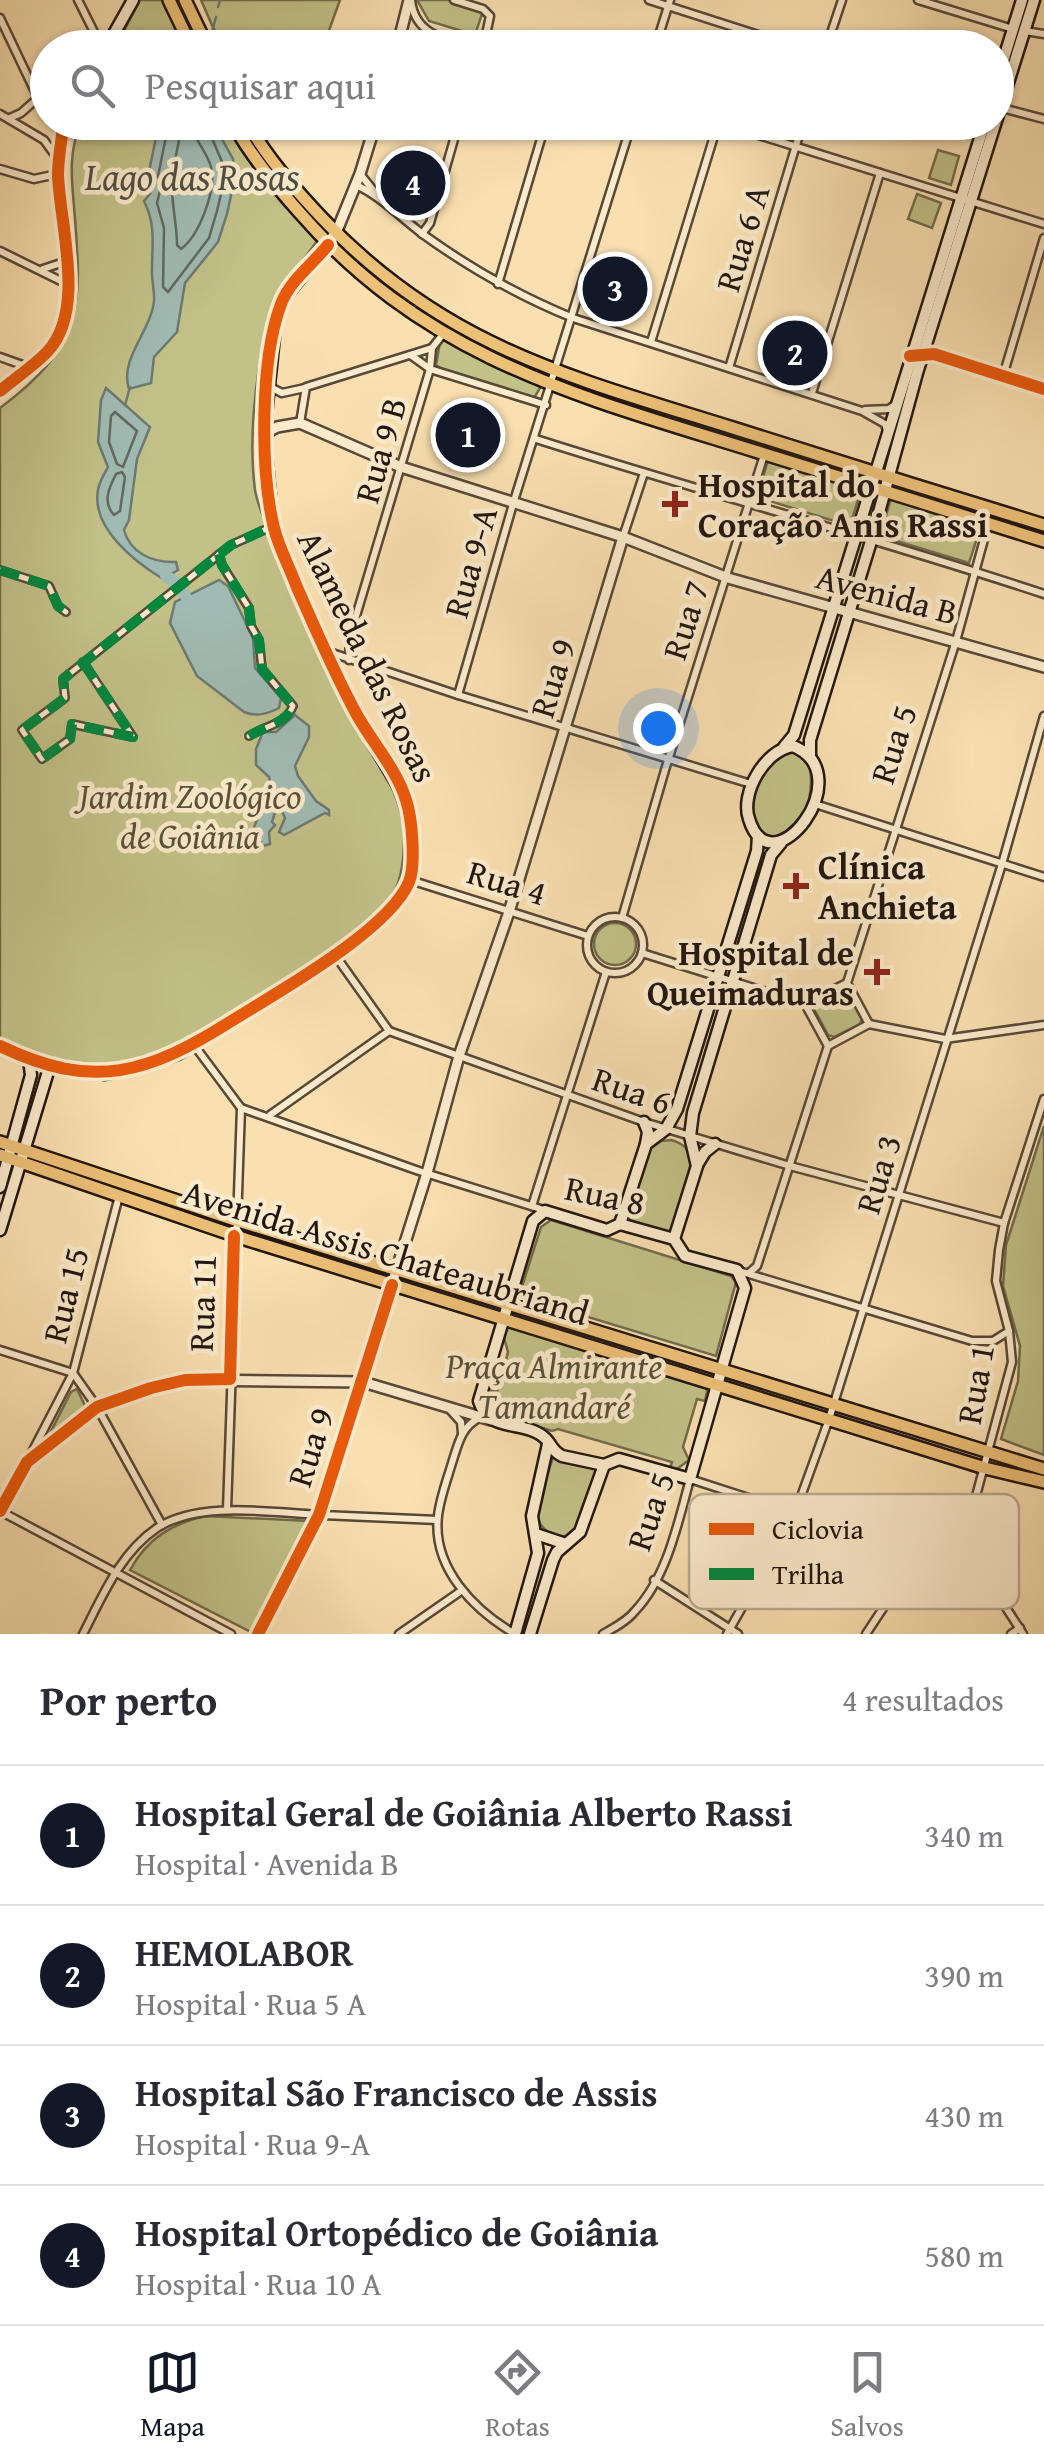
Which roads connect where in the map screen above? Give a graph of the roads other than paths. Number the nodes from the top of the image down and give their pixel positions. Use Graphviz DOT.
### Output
graph roads {
  1 [pos="78,0"];
  2 [pos="134,0"];
  3 [pos="169,0"];
  4 [pos="185,0"];
  5 [pos="410,0"];
  6 [pos="454,0"];
  7 [pos="649,0"];
  8 [pos="842,0"];
  9 [pos="918,0"];
  10 [pos="1022,0"];
  11 [pos="1034,0"];
  12 [pos="669,3"];
  13 [pos="0,18"];
  14 [pos="94,30"];
  15 [pos="115,30"];
  16 [pos="183,30"];
  17 [pos="199,30"];
  18 [pos="402,30"];
  19 [pos="425,30"];
  20 [pos="486,30"];
  21 [pos="661,30"];
  22 [pos="747,30"];
  23 [pos="832,30"];
  24 [pos="1019,30"];
  25 [pos="1044,34"];
  26 [pos="1014,42"];
  27 [pos="1014,50"];
  28 [pos="30,81"];
  29 [pos="30,105"];
  30 [pos="1014,112"];
  31 [pos="0,114"];
  32 [pos="9,118"];
  33 [pos="1044,119"];
  34 [pos="30,131"];
  35 [pos="44,140"];
  36 [pos="63,140"];
  37 [pos="243,140"];
  38 [pos="260,140"];
  39 [pos="370,140"];
  40 [pos="454,140"];
  41 [pos="541,140"];
  42 [pos="627,140"];
  43 [pos="712,140"];
  44 [pos="773,140"];
  45 [pos="797,140"];
  46 [pos="980,140"];
  47 [pos="988,140"];
  48 [pos="795,147"];
  49 [pos="59,160"];
  50 [pos="0,170"];
  51 [pos="880,172"];
  52 [pos="58,174"];
  53 [pos="358,180"];
  54 [pos="966,200"];
  55 [pos="1044,224"];
  56 [pos="336,232"];
  57 [pos="422,234"];
  58 [pos="1044,238"];
  59 [pos="328,245"];
  60 [pos="0,251"];
  61 [pos="68,261"];
  62 [pos="42,269"];
  63 [pos="67,284"];
  64 [pos="498,284"];
  65 [pos="573,318"];
  66 [pos="439,334"];
  67 [pos="650,342"];
  68 [pos="432,348"];
  69 [pos="411,355"];
  70 [pos="924,355"];
  71 [pos="910,356"];
  72 [pos="3,358"];
  73 [pos="28,368"];
  74 [pos="729,368"];
  75 [pos="430,369"];
  76 [pos="555,372"];
  77 [pos="1002,377"];
  78 [pos="14,379"];
  79 [pos="267,385"];
  80 [pos="551,386"];
  81 [pos="306,387"];
  82 [pos="1044,389"];
  83 [pos="0,392"];
  84 [pos="812,393"];
  85 [pos="897,403"];
  86 [pos="546,404"];
  87 [pos="862,410"];
  88 [pos="300,423"];
  89 [pos="888,432"];
  90 [pos="264,434"];
  91 [pos="536,440"];
  92 [pos="765,454"];
  93 [pos="402,466"];
  94 [pos="644,473"];
  95 [pos="875,473"];
  96 [pos="889,477"];
  97 [pos="870,487"];
  98 [pos="884,491"];
  99 [pos="512,504"];
  100 [pos="749,505"];
  101 [pos="989,523"];
  102 [pos="1044,525"];
  103 [pos="273,526"];
  104 [pos="856,535"];
  105 [pos="623,537"];
  106 [pos="872,538"];
  107 [pos="1044,540"];
  108 [pos="219,554"];
  109 [pos="0,570"];
  110 [pos="976,571"];
  111 [pos="728,578"];
  112 [pos="1044,594"];
  113 [pos="831,608"];
  114 [pos="66,612"];
  115 [pos="848,614"];
  116 [pos="956,641"];
  117 [pos="326,650"];
  118 [pos="349,660"];
  119 [pos="83,662"];
  120 [pos="1044,668"];
  121 [pos="458,695"];
  122 [pos="1044,716"];
  123 [pos="565,728"];
  124 [pos="249,736"];
  125 [pos="784,747"];
  126 [pos="810,756"];
  127 [pos="668,759"];
  128 [pos="752,784"];
  129 [pos="814,804"];
  130 [pos="894,828"];
  131 [pos="758,836"];
  132 [pos="782,843"];
  133 [pos="1002,864"];
  134 [pos="1044,877"];
  135 [pos="410,880"];
  136 [pos="740,906"];
  137 [pos="755,911"];
  138 [pos="509,912"];
  139 [pos="622,918"];
  140 [pos="588,936"];
  141 [pos="642,952"];
  142 [pos="335,956"];
  143 [pos="606,972"];
  144 [pos="718,977"];
  145 [pos="734,982"];
  146 [pos="847,982"];
  147 [pos="806,1004"];
  148 [pos="869,1024"];
  149 [pos="1044,1024"];
  150 [pos="389,1031"];
  151 [pos="946,1038"];
  152 [pos="194,1045"];
  153 [pos="0,1046"];
  154 [pos="828,1046"];
  155 [pos="459,1056"];
  156 [pos="29,1059"];
  157 [pos="50,1065"];
  158 [pos="37,1077"];
  159 [pos="568,1094"];
  160 [pos="1044,1099"];
  161 [pos="241,1108"];
  162 [pos="268,1116"];
  163 [pos="644,1122"];
  164 [pos="666,1128"];
  165 [pos="690,1136"];
  166 [pos="646,1144"];
  167 [pos="715,1144"];
  168 [pos="11,1152"];
  169 [pos="697,1166"];
  170 [pos="790,1166"];
  171 [pos="427,1173"];
  172 [pos="0,1186"];
  173 [pos="898,1194"];
  174 [pos="119,1196"];
  175 [pos="532,1206"];
  176 [pos="545,1210"];
  177 [pos="235,1220"];
  178 [pos="1004,1223"];
  179 [pos="620,1224"];
  180 [pos="0,1230"];
  181 [pos="234,1236"];
  182 [pos="674,1239"];
  183 [pos="397,1270"];
  184 [pos="743,1272"];
  185 [pos="392,1285"];
  186 [pos="507,1304"];
  187 [pos="864,1307"];
  188 [pos="502,1318"];
  189 [pos="1010,1331"];
  190 [pos="0,1350"];
  191 [pos="722,1371"];
  192 [pos="73,1373"];
  193 [pos="230,1379"];
  194 [pos="363,1382"];
  195 [pos="718,1384"];
  196 [pos="833,1406"];
  197 [pos="98,1407"];
  198 [pos="451,1410"];
  199 [pos="485,1419"];
  200 [pos="829,1419"];
  201 [pos="462,1434"];
  202 [pos="548,1444"];
  203 [pos="988,1454"];
  204 [pos="28,1462"];
  205 [pos="604,1466"];
  206 [pos="985,1468"];
  207 [pos="1044,1469"];
  208 [pos="690,1479"];
  209 [pos="1044,1482"];
  210 [pos="736,1494"];
  211 [pos="802,1494"];
  212 [pos="978,1494"];
  213 [pos="227,1510"];
  214 [pos="0,1511"];
  215 [pos="319,1515"];
  216 [pos="438,1520"];
  217 [pos="162,1525"];
  218 [pos="536,1534"];
  219 [pos="566,1544"];
  220 [pos="115,1572"];
  221 [pos="654,1580"];
  222 [pos="461,1591"];
  223 [pos="689,1605"];
  224 [pos="695,1609"];
  225 [pos="741,1609"];
  226 [pos="883,1609"];
  227 [pos="1007,1609"];
  228 [pos="1021,1631"];
  229 [pos="728,1632"];
  230 [pos="83,1634"];
  231 [pos="230,1634"];
  232 [pos="258,1634"];
  233 [pos="399,1634"];
  234 [pos="515,1634"];
  235 [pos="530,1634"];
  236 [pos="603,1634"];
  237 [pos="738,1634"];
  238 [pos="866,1634"];
  239 [pos="1011,1634"];
  1 -- 14 [label="street"];
  2 -- 15 [label="main road"];
  3 -- 16 [label="main road"];
  4 -- 17 [label="main road"];
  5 -- 18 [label="street"];
  5 -- 19 [label="street"];
  6 -- 20 [label="street"];
  7 -- 12 [label="street"];
  8 -- 23 [label="street"];
  9 -- 24 [label="street"];
  10 -- 24 [label="main road"];
  11 -- 24 [label="main road"];
  12 -- 21 [label="street"];
  12 -- 22 [label="street"];
  13 -- 28 [label="street"];
  24 -- 25 [label="street"];
  24 -- 26 [label="main road"];
  24 -- 27 [label="main road"];
  29 -- 32 [label="street"];
  30 -- 33 [label="street"];
  31 -- 32 [label="street"];
  32 -- 34 [label="street"];
  35 -- 49 [label="street"];
  36 -- 49 [label="main road"];
  37 -- 59 [label="main road"];
  38 -- 56 [label="main road"];
  39 -- 53 [label="street"];
  40 -- 57 [label="street"];
  41 -- 64 [label="street"];
  42 -- 65 [label="street"];
  43 -- 67 [label="street"];
  44 -- 48 [label="street"];
  45 -- 48 [label="street, Rua 6 A"];
  46 -- 54 [label="main road"];
  47 -- 54 [label="main road"];
  48 -- 51 [label="street"];
  48 -- 74 [label="street, Rua 6 A"];
  49 -- 52 [label="main road"];
  50 -- 52 [label="street"];
  51 -- 54 [label="street"];
  51 -- 84 [label="street"];
  52 -- 61 [label="main road"];
  53 -- 56 [label="street"];
  53 -- 57 [label="street"];
  54 -- 55 [label="street"];
  54 -- 70 [label="main road"];
  54 -- 71 [label="main road"];
  56 -- 59 [label="main road, Alameda das Rosas"];
  56 -- 76 [label="main road"];
  57 -- 64 [label="street"];
  58 -- 77 [label="street"];
  59 -- 66 [label="main road"];
  59 -- 79 [label="main road, Alameda das Rosas"];
  60 -- 62 [label="street"];
  61 -- 62 [label="street"];
  61 -- 63 [label="main road"];
  62 -- 63 [label="street"];
  63 -- 73 [label="main road"];
  64 -- 65 [label="street"];
  65 -- 67 [label="street"];
  65 -- 76 [label="street"];
  66 -- 68 [label="street"];
  66 -- 80 [label="main road"];
  67 -- 74 [label="street"];
  68 -- 69 [label="street"];
  68 -- 75 [label="street, Rua 9 B"];
  69 -- 75 [label="street"];
  69 -- 81 [label="street"];
  70 -- 71 [label="street"];
  70 -- 77 [label="street"];
  70 -- 96 [label="main road"];
  71 -- 85 [label="main road"];
  72 -- 73 [label="street"];
  72 -- 78 [label="street"];
  73 -- 78 [label="main road"];
  74 -- 84 [label="street"];
  75 -- 86 [label="street"];
  75 -- 93 [label="street, Rua 9 B"];
  76 -- 80 [label="street, Rua 9-A"];
  76 -- 95 [label="main road"];
  77 -- 82 [label="street"];
  78 -- 83 [label="main road"];
  79 -- 81 [label="street"];
  79 -- 90 [label="main road, Alameda das Rosas"];
  80 -- 86 [label="street, Rua 9-A"];
  80 -- 92 [label="main road"];
  81 -- 88 [label="street"];
  84 -- 87 [label="street"];
  85 -- 87 [label="street"];
  85 -- 89 [label="main road"];
  86 -- 91 [label="street, Rua 9-A"];
  87 -- 89 [label="street"];
  88 -- 90 [label="street"];
  88 -- 93 [label="street, Avenida B"];
  89 -- 95 [label="main road"];
  90 -- 103 [label="main road, Alameda das Rosas"];
  91 -- 94 [label="street"];
  91 -- 99 [label="street, Rua 9-A"];
  92 -- 97 [label="main road"];
  92 -- 100 [label="street, Rua 7"];
  93 -- 99 [label="street, Avenida B"];
  93 -- 118 [label="street, Rua 9 B"];
  94 -- 100 [label="street"];
  94 -- 105 [label="street, Rua 9"];
  95 -- 96 [label="main road"];
  95 -- 97 [label="main road"];
  96 -- 98 [label="main road"];
  96 -- 102 [label="main road"];
  97 -- 98 [label="main road"];
  97 -- 104 [label="main road"];
  98 -- 101 [label="main road"];
  98 -- 106 [label="main road"];
  99 -- 105 [label="street, Avenida B"];
  99 -- 121 [label="street, Rua 9-A"];
  100 -- 104 [label="street"];
  100 -- 111 [label="street, Rua 7"];
  101 -- 107 [label="main road"];
  101 -- 110 [label="street, Rua 5"];
  103 -- 108 [label="street"];
  103 -- 117 [label="main road, Alameda das Rosas"];
  104 -- 106 [label="street"];
  104 -- 113 [label="main road"];
  105 -- 111 [label="street, Avenida B"];
  105 -- 123 [label="street, Rua 9"];
  106 -- 110 [label="street"];
  106 -- 115 [label="main road"];
  108 -- 119 [label="street"];
  108 -- 124 [label="street"];
  109 -- 114 [label="street"];
  110 -- 112 [label="street"];
  110 -- 116 [label="street, Rua 5"];
  111 -- 113 [label="street, Avenida B"];
  111 -- 127 [label="street, Rua 7"];
  113 -- 115 [label="street, Avenida B"];
  113 -- 125 [label="main road"];
  115 -- 116 [label="street, Avenida B"];
  115 -- 126 [label="main road"];
  116 -- 120 [label="street, Avenida B"];
  116 -- 130 [label="street, Rua 5"];
  117 -- 118 [label="street"];
  117 -- 135 [label="main road, Alameda das Rosas"];
  118 -- 121 [label="street"];
  119 -- 119 [label="street"];
  121 -- 123 [label="street"];
  122 -- 133 [label="street, Rua 3"];
  123 -- 127 [label="street"];
  123 -- 138 [label="street, Rua 9"];
  125 -- 126 [label="main road"];
  125 -- 128 [label="main road"];
  126 -- 129 [label="main road"];
  127 -- 128 [label="street"];
  127 -- 139 [label="street, Rua 7"];
  128 -- 131 [label="main road"];
  129 -- 130 [label="street"];
  129 -- 132 [label="main road"];
  130 -- 133 [label="street"];
  130 -- 146 [label="street, Rua 5"];
  131 -- 132 [label="main road"];
  131 -- 136 [label="main road"];
  132 -- 137 [label="main road"];
  133 -- 134 [label="street"];
  133 -- 151 [label="street, Rua 3"];
  135 -- 138 [label="street, Rua 4"];
  135 -- 142 [label="main road"];
  136 -- 137 [label="main road"];
  136 -- 144 [label="main road"];
  137 -- 145 [label="main road"];
  138 -- 140 [label="street, Rua 4"];
  138 -- 155 [label="street, Rua 9"];
  139 -- 140 [label="street"];
  139 -- 141 [label="street"];
  140 -- 143 [label="street"];
  141 -- 143 [label="street"];
  141 -- 144 [label="street"];
  142 -- 150 [label="street"];
  142 -- 152 [label="main road"];
  143 -- 159 [label="street"];
  144 -- 145 [label="street"];
  144 -- 164 [label="main road"];
  145 -- 147 [label="street"];
  145 -- 165 [label="main road"];
  146 -- 147 [label="street"];
  146 -- 148 [label="street"];
  147 -- 154 [label="street"];
  148 -- 151 [label="street"];
  148 -- 154 [label="street"];
  149 -- 151 [label="street"];
  150 -- 155 [label="street, Rua 6"];
  150 -- 162 [label="street"];
  151 -- 173 [label="street, Rua 3"];
  152 -- 157 [label="main road"];
  152 -- 161 [label="street"];
  153 -- 156 [label="main road"];
  154 -- 170 [label="street, Rua 5"];
  155 -- 159 [label="street, Rua 6"];
  155 -- 171 [label="street, Rua 9"];
  156 -- 157 [label="main road"];
  156 -- 158 [label="main road"];
  157 -- 158 [label="main road"];
  158 -- 168 [label="main road"];
  159 -- 163 [label="street, Rua 6"];
  159 -- 175 [label="street"];
  160 -- 178 [label="street, Rua 1"];
  161 -- 162 [label="street, Rua 8"];
  161 -- 177 [label="street, Rua 11"];
  162 -- 171 [label="street, Rua 8"];
  163 -- 164 [label="street, Rua 6"];
  163 -- 166 [label="main road"];
  164 -- 165 [label="street, Rua 6"];
  164 -- 166 [label="main road"];
  165 -- 167 [label="street, Rua 6"];
  165 -- 169 [label="main road"];
  166 -- 179 [label="main road"];
  167 -- 169 [label="main road"];
  167 -- 170 [label="street, Rua 6"];
  168 -- 172 [label="main road"];
  168 -- 174 [label="main road, Avenida Assis Chateaubriand"];
  168 -- 177 [label="main road, Avenida Assis Chateaubriand"];
  168 -- 180 [label="main road"];
  169 -- 182 [label="main road"];
  170 -- 173 [label="street, Rua 6"];
  170 -- 184 [label="street, Rua 5"];
  171 -- 175 [label="street, Rua 8"];
  171 -- 183 [label="street, Rua 9"];
  173 -- 178 [label="street, Rua 6"];
  173 -- 187 [label="street, Rua 3"];
  174 -- 181 [label="main road, Avenida Assis Chateaubriand"];
  174 -- 192 [label="street, Rua 15"];
  175 -- 176 [label="street, Rua 8"];
  176 -- 179 [label="main road, Rua 8"];
  176 -- 186 [label="main road"];
  177 -- 181 [label="street, Rua 11"];
  177 -- 183 [label="main road, Avenida Assis Chateaubriand"];
  178 -- 189 [label="street, Rua 1"];
  179 -- 182 [label="main road, Rua 8"];
  181 -- 185 [label="main road, Avenida Assis Chateaubriand"];
  181 -- 193 [label="street, Rua 11"];
  182 -- 184 [label="main road, Rua 8"];
  183 -- 185 [label="street, Rua 9"];
  183 -- 186 [label="main road, Avenida Assis Chateaubriand"];
  184 -- 187 [label="street, Rua 8"];
  184 -- 191 [label="main road, Rua 5"];
  185 -- 188 [label="main road, Avenida Assis Chateaubriand"];
  185 -- 194 [label="street, Rua 9"];
  186 -- 188 [label="main road"];
  186 -- 191 [label="main road, Avenida Assis Chateaubriand"];
  187 -- 189 [label="street, Rua 8"];
  187 -- 196 [label="street, Rua 3"];
  188 -- 195 [label="main road, Avenida Assis Chateaubriand"];
  188 -- 199 [label="main road"];
  189 -- 203 [label="street, Rua 1"];
  190 -- 192 [label="street"];
  191 -- 195 [label="main road, Rua 5"];
  191 -- 196 [label="main road, Avenida Assis Chateaubriand"];
  192 -- 197 [label="street"];
  192 -- 204 [label="street, Rua 15"];
  193 -- 194 [label="street"];
  193 -- 197 [label="street"];
  193 -- 213 [label="street, Rua 11"];
  194 -- 198 [label="street"];
  194 -- 215 [label="street, Rua 9"];
  195 -- 200 [label="main road, Avenida Assis Chateaubriand"];
  195 -- 208 [label="main road, Rua 5"];
  196 -- 200 [label="street, Rua 3"];
  196 -- 203 [label="main road, Avenida Assis Chateaubriand"];
  197 -- 204 [label="street"];
  197 -- 217 [label="street"];
  198 -- 199 [label="street"];
  198 -- 201 [label="street"];
  199 -- 201 [label="street"];
  199 -- 202 [label="main road"];
  200 -- 206 [label="main road, Avenida Assis Chateaubriand"];
  200 -- 211 [label="street, Rua 3"];
  201 -- 216 [label="street"];
  202 -- 205 [label="main road"];
  202 -- 218 [label="main road"];
  203 -- 206 [label="street, Rua 1"];
  203 -- 207 [label="main road, Avenida Assis Chateaubriand"];
  204 -- 214 [label="street, Rua 15"];
  205 -- 208 [label="main road"];
  205 -- 219 [label="main road"];
  206 -- 209 [label="main road, Avenida Assis Chateaubriand"];
  206 -- 212 [label="street, Rua 1"];
  208 -- 210 [label="street"];
  208 -- 221 [label="street, Rua 5"];
  213 -- 215 [label="street"];
  213 -- 217 [label="street"];
  214 -- 220 [label="street"];
  215 -- 216 [label="street"];
  215 -- 232 [label="street, Rua 9"];
  216 -- 222 [label="street"];
  217 -- 220 [label="street"];
  218 -- 219 [label="main road"];
  218 -- 234 [label="main road"];
  219 -- 235 [label="main road"];
  220 -- 230 [label="street"];
  220 -- 231 [label="street"];
  221 -- 223 [label="street"];
  221 -- 236 [label="street, Rua 5"];
  222 -- 233 [label="street"];
  222 -- 234 [label="street"];
  224 -- 229 [label="street"];
  225 -- 229 [label="street, Rua 3"];
  226 -- 238 [label="street"];
  227 -- 228 [label="street"];
  228 -- 239 [label="street"];
  229 -- 237 [label="street"];
}
